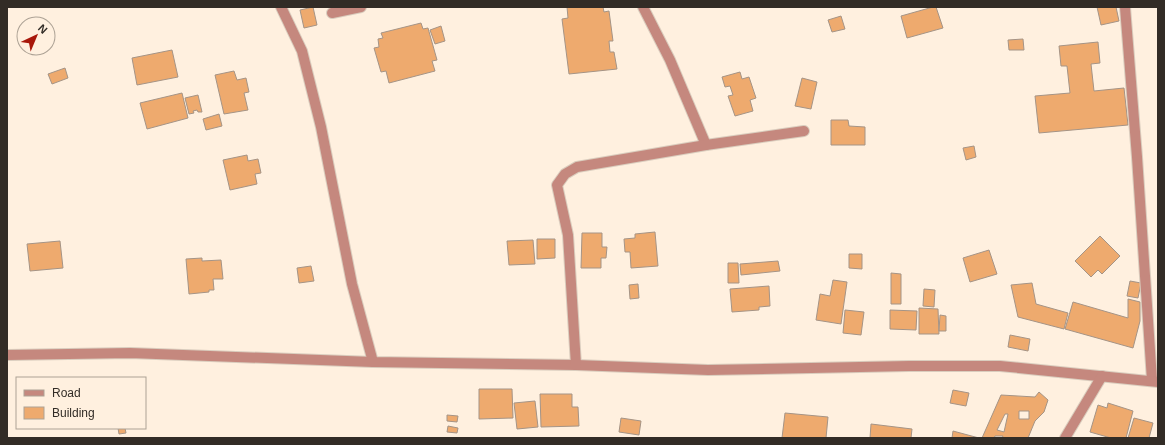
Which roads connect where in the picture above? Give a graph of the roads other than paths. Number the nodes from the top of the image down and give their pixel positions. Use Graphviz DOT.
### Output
graph roads {
  1 [pos="281,7"];
  2 [pos="361,7"];
  3 [pos="643,7"];
  4 [pos="1125,7"];
  5 [pos="332,13"];
  6 [pos="804,131"];
  7 [pos="706,146"];
  8 [pos="1158,328"];
  9 [pos="1149,334"];
  10 [pos="7,355"];
  11 [pos="373,362"];
  12 [pos="576,365"];
  13 [pos="1102,376"];
  14 [pos="1155,381"];
  15 [pos="1065,438"];
  1 -- 11 [label="street"];
  2 -- 5 [label="street"];
  3 -- 7 [label="street"];
  4 -- 9 [label="street"];
  6 -- 7 [label="street"];
  7 -- 12 [label="street"];
  8 -- 9 [label="street"];
  9 -- 14 [label="street"];
  10 -- 11 [label="street"];
  11 -- 12 [label="street"];
  12 -- 13 [label="street"];
  13 -- 14 [label="street"];
  13 -- 15 [label="street"];
}
